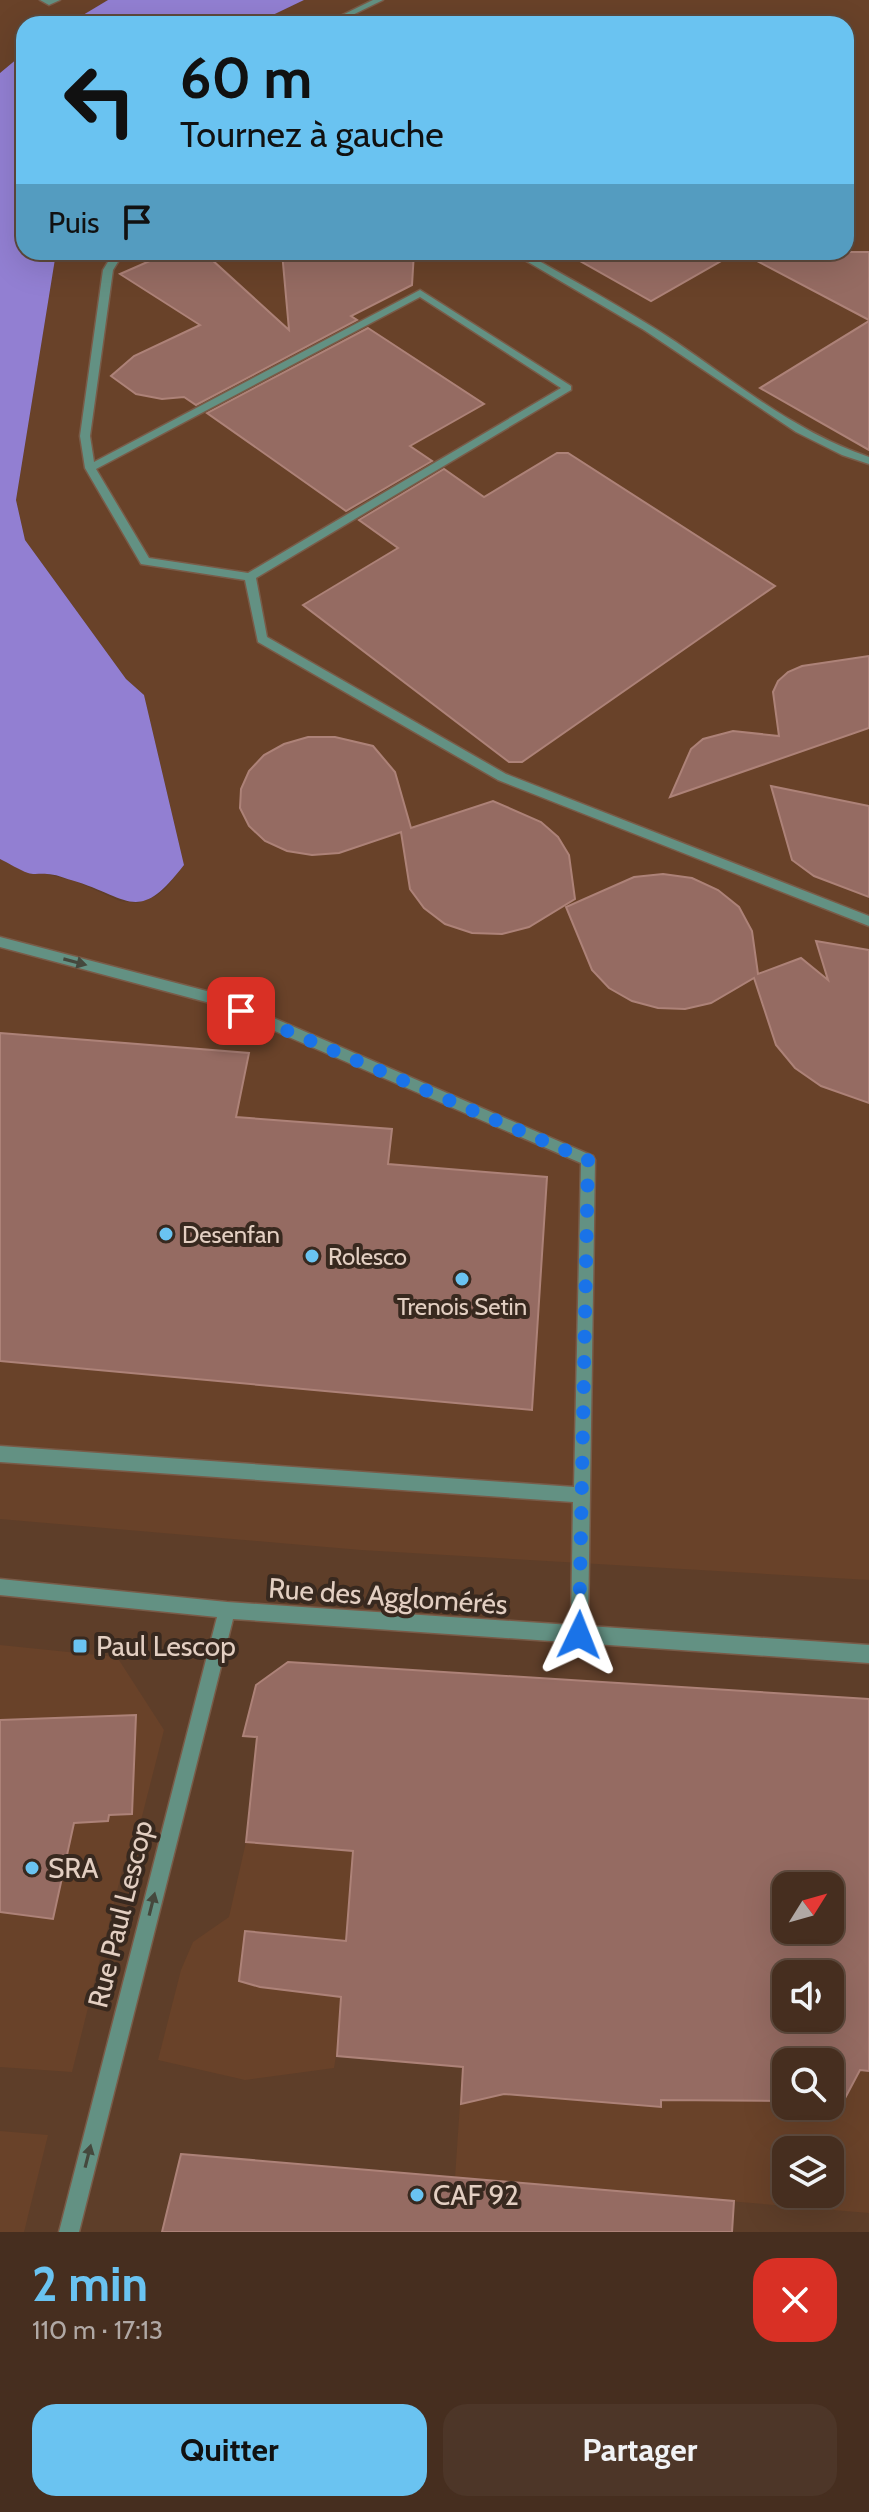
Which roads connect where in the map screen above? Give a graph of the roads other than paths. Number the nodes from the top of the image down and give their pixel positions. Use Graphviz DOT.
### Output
graph roads {
  1 [pos="44,0"];
  2 [pos="56,0"];
  3 [pos="379,0"];
  4 [pos="345,16"];
  5 [pos="114,260"];
  6 [pos="530,260"];
  7 [pos="869,461"];
  8 [pos="90,468"];
  9 [pos="250,577"];
  10 [pos="869,921"];
  11 [pos="0,942"];
  12 [pos="0,1454"];
  13 [pos="582,1495"];
  14 [pos="0,1587"];
  15 [pos="227,1610"];
  16 [pos="579,1635"];
  17 [pos="869,1654"];
  18 [pos="69,2232"];
  1 -- 2 [label="street"];
  3 -- 4 [label="street"];
  5 -- 8 [label="street"];
  6 -- 7 [label="street"];
  8 -- 9 [label="street"];
  8 -- 9 [label="street"];
  9 -- 10 [label="street"];
  11 -- 13 [label="street, one-way"];
  12 -- 13 [label="street"];
  13 -- 16 [label="street"];
  14 -- 15 [label="street, Rue des Agglomérés"];
  15 -- 16 [label="street, Rue des Agglomérés"];
  18 -- 15 [label="street, Rue Paul Lescop, one-way"];
  16 -- 17 [label="street, Rue des Agglomérés"];
}
